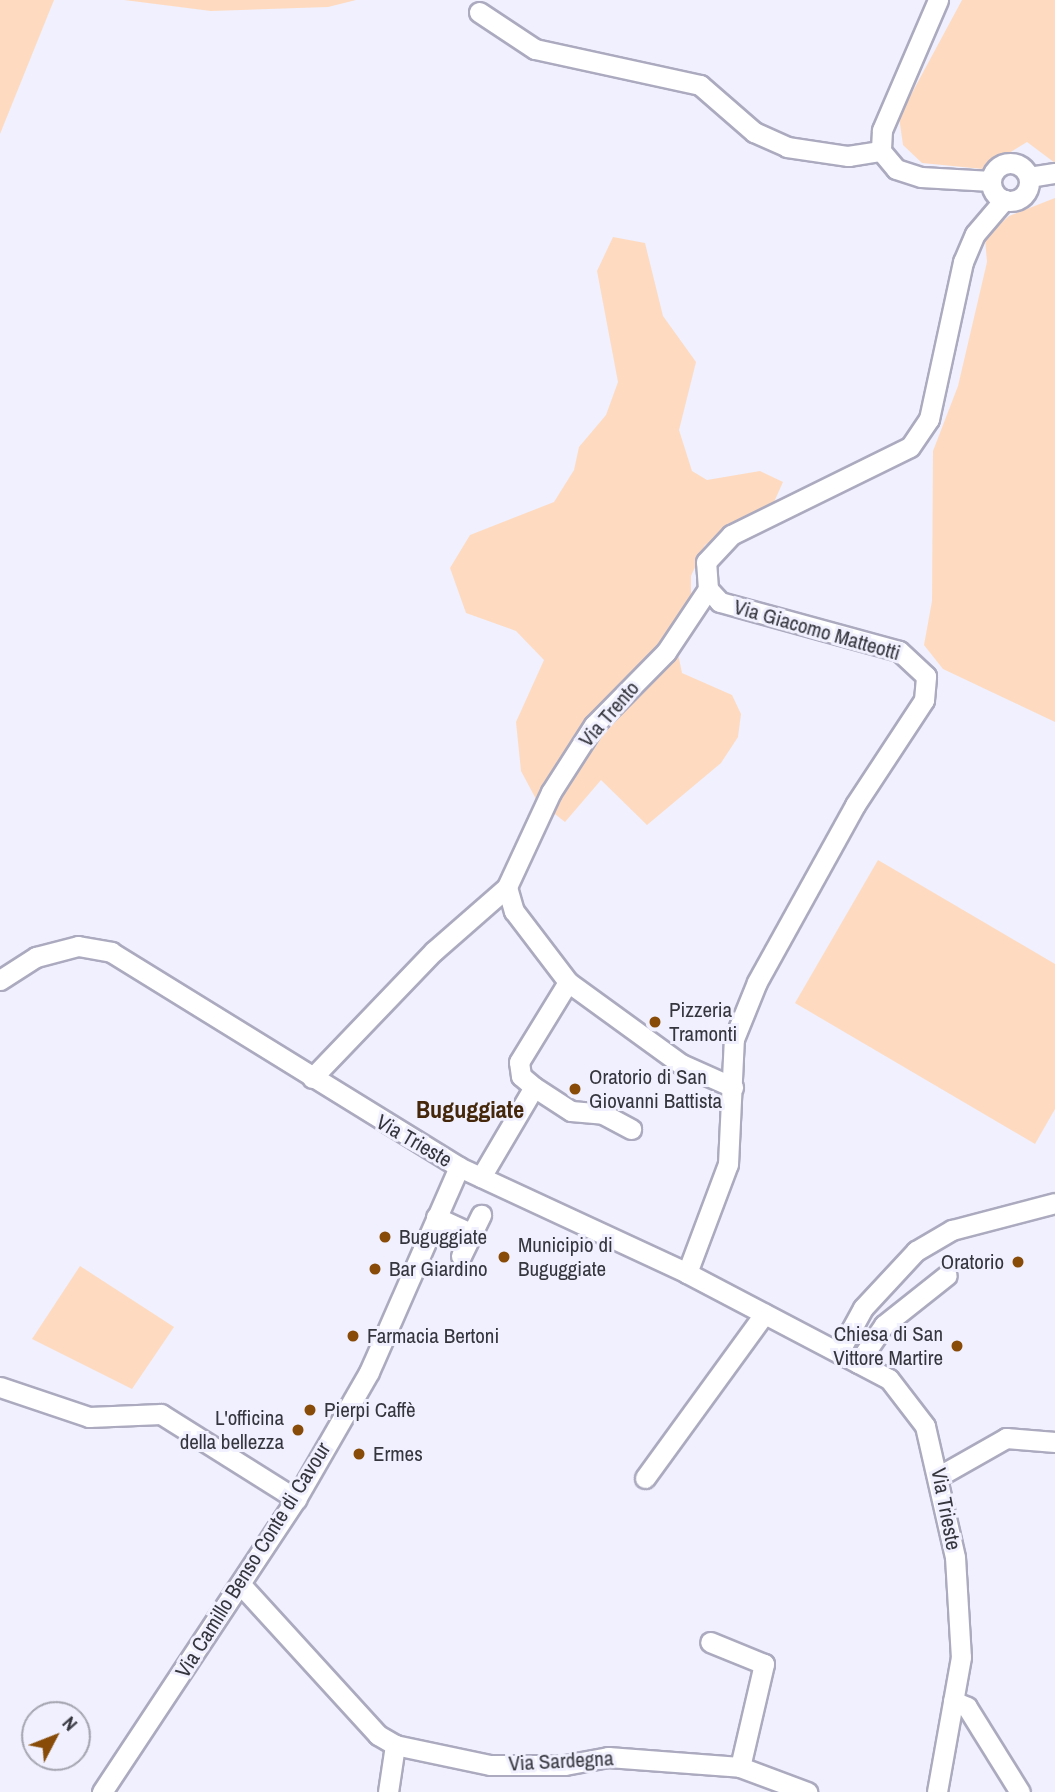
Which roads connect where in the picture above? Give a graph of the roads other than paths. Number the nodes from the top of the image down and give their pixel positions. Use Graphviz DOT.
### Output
graph roads {
  1 [pos="938,0"];
  2 [pos="479,12"];
  3 [pos="881,151"];
  4 [pos="1055,173"];
  5 [pos="1029,177"];
  6 [pos="991,181"];
  7 [pos="1004,200"];
  8 [pos="708,589"];
  9 [pos="507,887"];
  10 [pos="0,981"];
  11 [pos="568,982"];
  12 [pos="312,1078"];
  13 [pos="534,1087"];
  14 [pos="733,1087"];
  15 [pos="631,1129"];
  16 [pos="459,1167"];
  17 [pos="481,1177"];
  18 [pos="1055,1203"];
  19 [pos="481,1216"];
  20 [pos="436,1217"];
  21 [pos="472,1234"];
  22 [pos="461,1256"];
  23 [pos="687,1273"];
  24 [pos="947,1275"];
  25 [pos="764,1314"];
  26 [pos="839,1352"];
  27 [pos="858,1363"];
  28 [pos="0,1387"];
  29 [pos="1055,1442"];
  30 [pos="941,1475"];
  31 [pos="645,1478"];
  32 [pos="296,1499"];
  33 [pos="242,1586"];
  34 [pos="710,1642"];
  35 [pos="953,1701"];
  36 [pos="396,1745"];
  37 [pos="740,1767"];
  38 [pos="102,1792"];
  39 [pos="388,1792"];
  40 [pos="807,1792"];
  41 [pos="937,1792"];
  42 [pos="1020,1792"];
  1 -- 3 [label="street"];
  2 -- 3 [label="street"];
  3 -- 6 [label="street"];
  4 -- 5 [label="street"];
  5 -- 6 [label="street"];
  5 -- 7 [label="street"];
  6 -- 7 [label="street"];
  7 -- 8 [label="street, Via Giacomo Matteotti"];
  8 -- 9 [label="street, Via Trento"];
  8 -- 14 [label="street, Via Giacomo Matteotti"];
  9 -- 11 [label="street"];
  9 -- 12 [label="street, Via Trento"];
  10 -- 12 [label="street, Via Trieste"];
  11 -- 13 [label="street"];
  11 -- 14 [label="street"];
  12 -- 16 [label="street, Via Trieste"];
  13 -- 15 [label="street"];
  13 -- 17 [label="street"];
  14 -- 23 [label="street, Via Giacomo Matteotti"];
  16 -- 17 [label="street, Via Trieste"];
  16 -- 20 [label="street, Via Camillo Benso Conte di Cavour"];
  17 -- 23 [label="street, Via Trieste"];
  18 -- 26 [label="street"];
  19 -- 21 [label="street"];
  20 -- 21 [label="street"];
  20 -- 32 [label="street, Via Camillo Benso Conte di Cavour"];
  21 -- 22 [label="street"];
  23 -- 25 [label="street, Via Trieste"];
  24 -- 27 [label="street"];
  25 -- 26 [label="street, Via Trieste"];
  25 -- 31 [label="street"];
  26 -- 27 [label="street, Via Trieste"];
  27 -- 30 [label="street, Via Trieste"];
  28 -- 32 [label="street"];
  29 -- 30 [label="street"];
  30 -- 35 [label="street, Via Trieste"];
  32 -- 33 [label="street, Via Camillo Benso Conte di Cavour"];
  33 -- 36 [label="street, Via Sardegna"];
  33 -- 38 [label="street, Via Camillo Benso Conte di Cavour"];
  34 -- 37 [label="street"];
  35 -- 41 [label="street, Via Trieste"];
  35 -- 42 [label="street"];
  36 -- 37 [label="street, Via Sardegna"];
  36 -- 39 [label="street"];
  37 -- 40 [label="street, Via Sardegna"];
}
